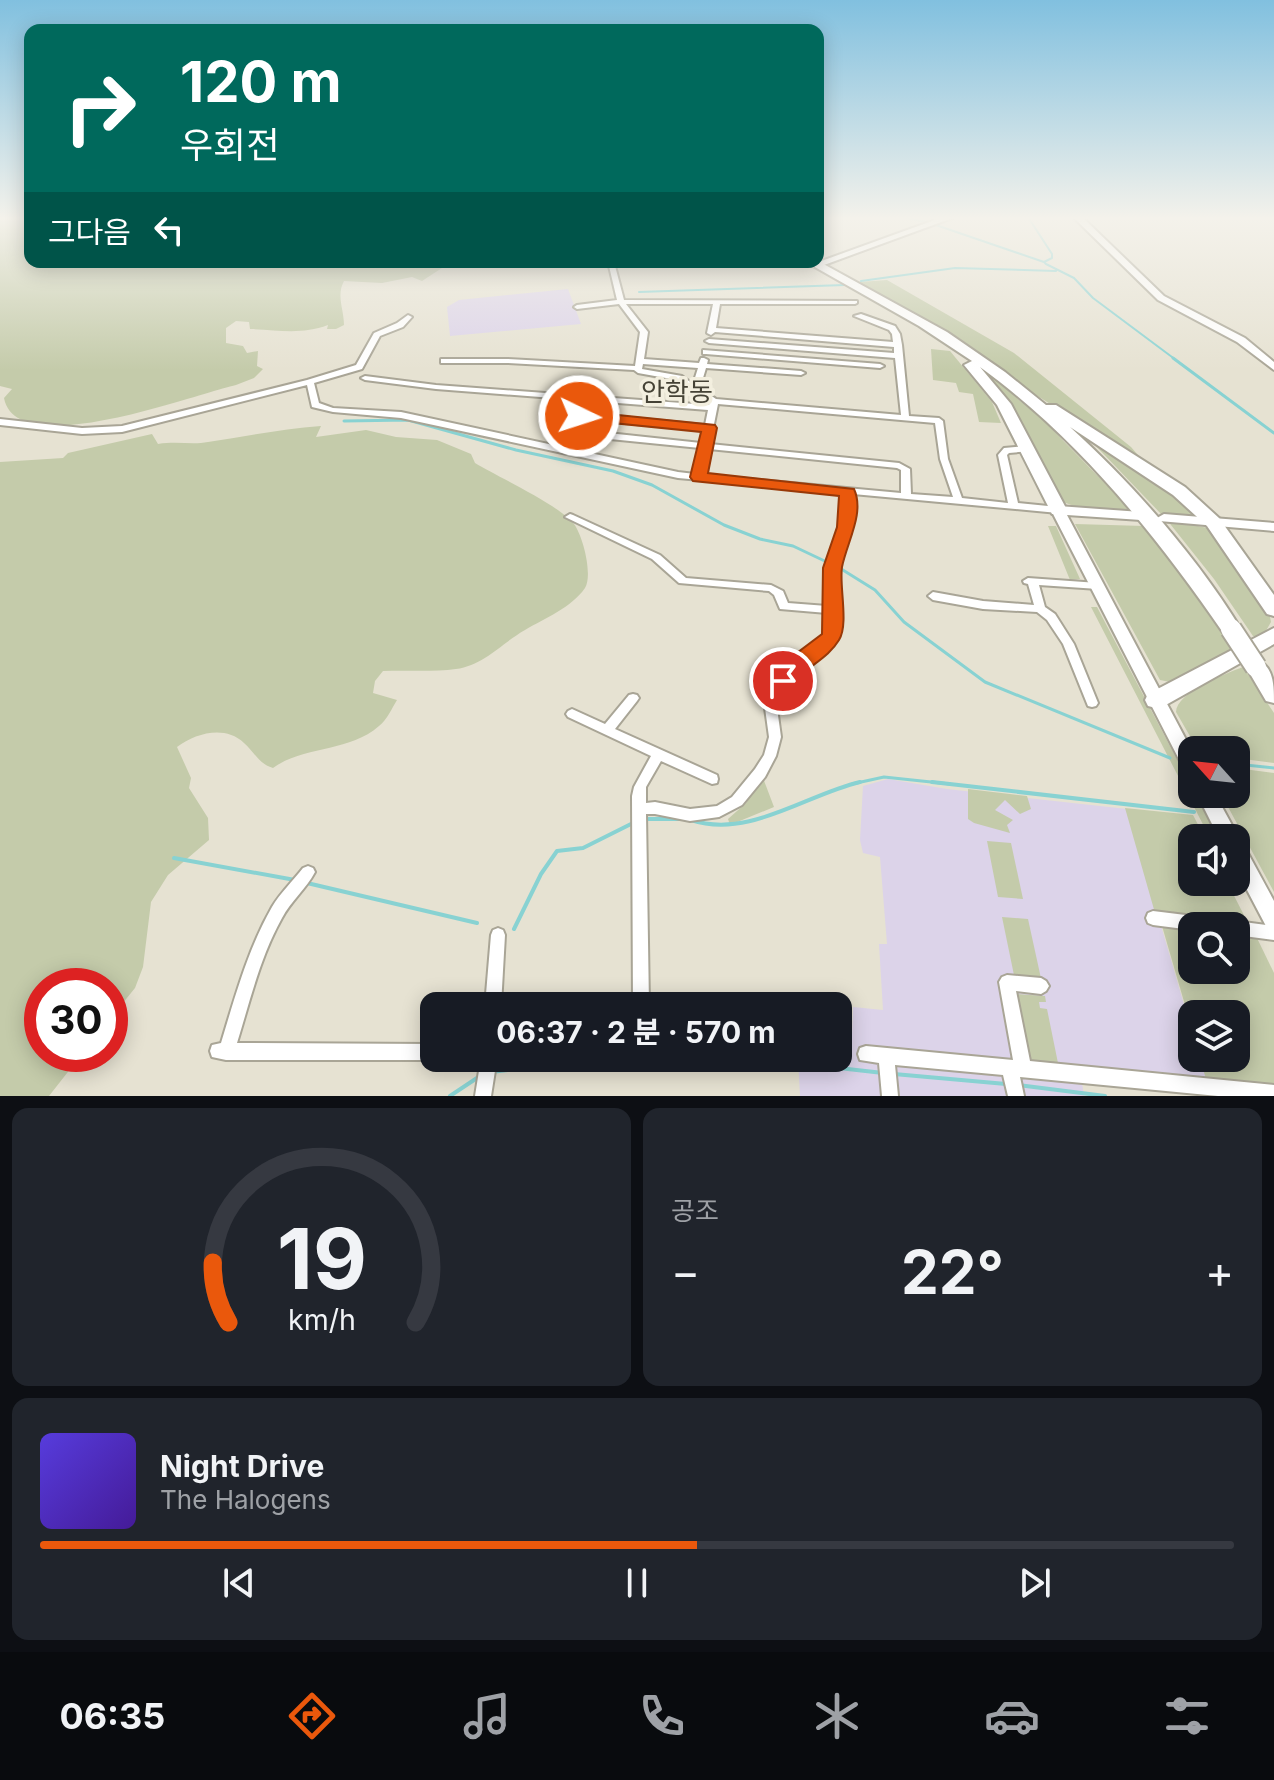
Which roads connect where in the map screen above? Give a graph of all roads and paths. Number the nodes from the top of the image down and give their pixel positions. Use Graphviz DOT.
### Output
graph roads {
  1 [pos="612,268"];
  2 [pos="828,268"];
  3 [pos="828,268"];
  4 [pos="1130,268"];
  5 [pos="621,302"];
  6 [pos="855,302"];
  7 [pos="717,303"];
  8 [pos="577,307"];
  9 [pos="858,316"];
  10 [pos="408,317"];
  11 [pos="930,328"];
  12 [pos="712,330"];
  13 [pos="709,341"];
  14 [pos="898,345"];
  15 [pos="706,352"];
  16 [pos="899,356"];
  17 [pos="444,361"];
  18 [pos="638,364"];
  19 [pos="703,365"];
  20 [pos="880,366"];
  21 [pos="1274,367"];
  22 [pos="801,373"];
  23 [pos="365,378"];
  24 [pos="310,382"];
  25 [pos="696,389"];
  26 [pos="1028,394"];
  27 [pos="714,404"];
  28 [pos="579,416"];
  29 [pos="905,418"];
  30 [pos="0,422"];
  31 [pos="709,428"];
  32 [pos="580,433"];
  33 [pos="705,447"];
  34 [pos="1027,449"];
  35 [pos="699,477"];
  36 [pos="848,492"];
  37 [pos="906,497"];
  38 [pos="959,502"];
  39 [pos="1014,506"];
  40 [pos="1058,510"];
  41 [pos="1141,516"];
  42 [pos="570,517"];
  43 [pos="1164,518"];
  44 [pos="1213,522"];
  45 [pos="1274,527"];
  46 [pos="1098,586"];
  47 [pos="933,596"];
  48 [pos="1040,609"];
  49 [pos="1274,609"];
  50 [pos="834,610"];
  51 [pos="1234,626"];
  52 [pos="1274,635"];
  53 [pos="1264,668"];
  54 [pos="1274,695"];
  55 [pos="633,698"];
  56 [pos="1156,700"];
  57 [pos="1092,703"];
  58 [pos="572,714"];
  59 [pos="607,730"];
  60 [pos="1178,742"];
  61 [pos="659,754"];
  62 [pos="712,779"];
  63 [pos="640,809"];
  64 [pos="308,872"];
  65 [pos="1250,876"];
  66 [pos="1153,918"];
  67 [pos="1178,921"];
  68 [pos="1274,921"];
  69 [pos="1250,930"];
  70 [pos="1274,933"];
  71 [pos="498,935"];
  72 [pos="1041,986"];
  73 [pos="494,992"];
  74 [pos="641,992"];
  75 [pos="420,1052"];
  76 [pos="866,1054"];
  77 [pos="888,1074"];
  78 [pos="1015,1081"];
  79 [pos="1274,1093"];
  1 -- 5 [label="street"];
  2 -- 11 [label="highway"];
  3 -- 26 [label="highway"];
  4 -- 21 [label="street"];
  5 -- 7 [label="street"];
  5 -- 8 [label="street"];
  5 -- 18 [label="street"];
  6 -- 7 [label="street"];
  7 -- 12 [label="street"];
  9 -- 14 [label="street"];
  10 -- 24 [label="street"];
  11 -- 34 [label="highway"];
  11 -- 51 [label="highway"];
  12 -- 13 [label="street"];
  12 -- 14 [label="street"];
  13 -- 15 [label="street"];
  13 -- 16 [label="street"];
  14 -- 16 [label="street"];
  15 -- 19 [label="street"];
  15 -- 20 [label="street"];
  16 -- 29 [label="street"];
  17 -- 18 [label="street"];
  18 -- 19 [label="street"];
  18 -- 25 [label="street"];
  19 -- 22 [label="street"];
  19 -- 25 [label="street"];
  23 -- 27 [label="street"];
  24 -- 30 [label="street"];
  24 -- 35 [label="street"];
  25 -- 27 [label="street"];
  26 -- 44 [label="highway"];
  26 -- 51 [label="highway"];
  27 -- 29 [label="street"];
  27 -- 31 [label="street"];
  28 -- 31 [label="street"];
  29 -- 38 [label="street"];
  31 -- 33 [label="street"];
  32 -- 33 [label="street"];
  33 -- 35 [label="street"];
  33 -- 37 [label="street"];
  34 -- 39 [label="street"];
  34 -- 40 [label="highway"];
  35 -- 36 [label="street"];
  36 -- 37 [label="street"];
  36 -- 50 [label="street"];
  37 -- 38 [label="street"];
  38 -- 39 [label="street"];
  39 -- 40 [label="street"];
  40 -- 41 [label="street"];
  40 -- 46 [label="street"];
  42 -- 50 [label="street"];
  43 -- 44 [label="street"];
  44 -- 45 [label="street"];
  44 -- 49 [label="highway"];
  46 -- 48 [label="street"];
  46 -- 56 [label="street"];
  47 -- 48 [label="street"];
  48 -- 57 [label="street"];
  50 -- 63 [label="street"];
  51 -- 53 [label="highway, bridge"];
  52 -- 56 [label="highway"];
  53 -- 54 [label="highway"];
  55 -- 59 [label="street"];
  56 -- 60 [label="street"];
  58 -- 59 [label="street"];
  59 -- 61 [label="street"];
  61 -- 62 [label="street"];
  61 -- 63 [label="street"];
  63 -- 74 [label="street"];
  64 -- 75 [label="street"];
  65 -- 68 [label="street"];
  66 -- 67 [label="street"];
  69 -- 70 [label="street"];
  71 -- 73 [label="street"];
  72 -- 78 [label="street"];
  76 -- 77 [label="street"];
  77 -- 78 [label="street"];
  78 -- 79 [label="street"];
}
